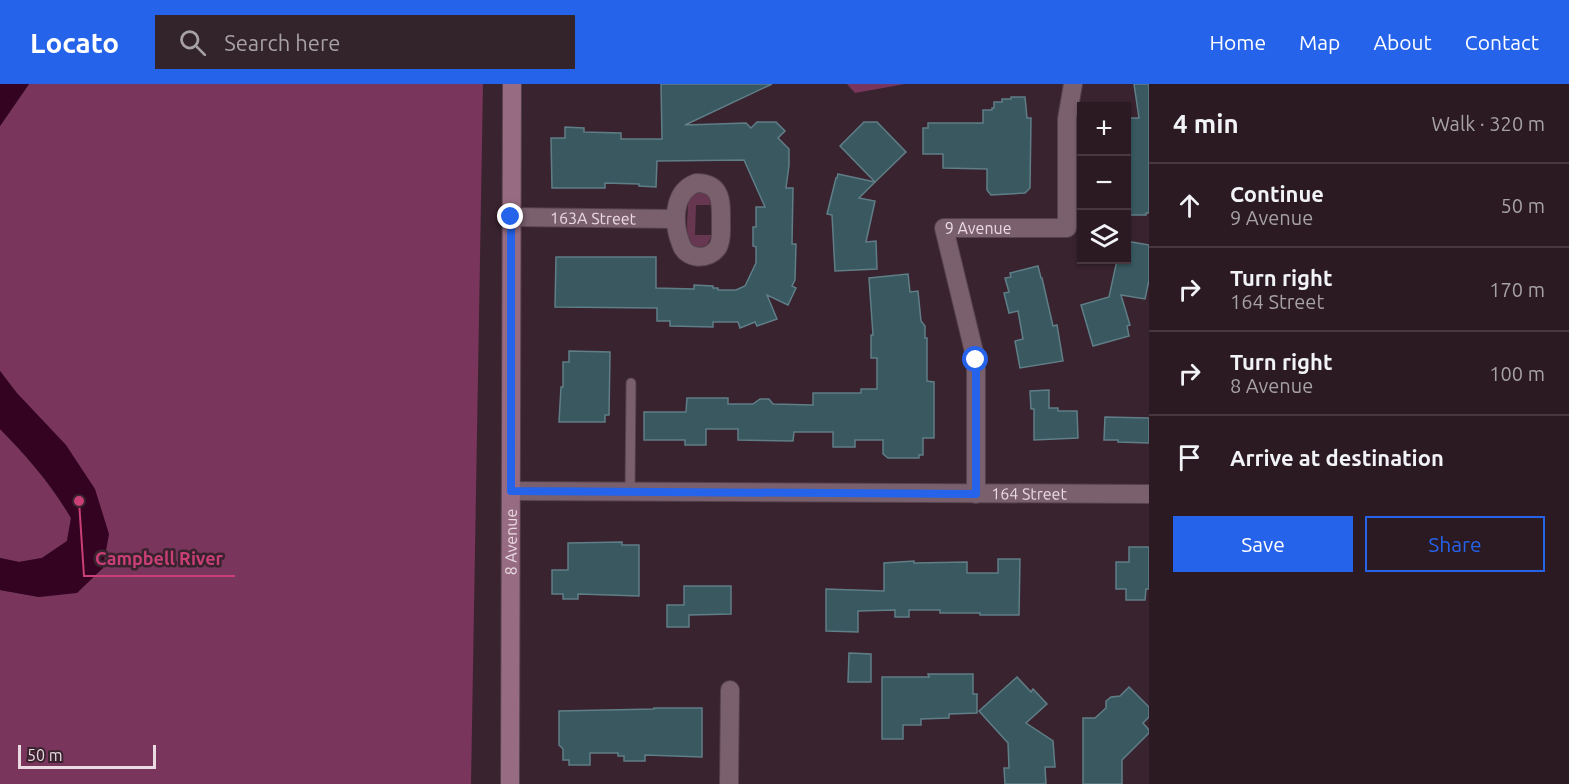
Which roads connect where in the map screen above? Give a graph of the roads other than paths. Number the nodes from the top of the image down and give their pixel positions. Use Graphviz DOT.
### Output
graph roads {
  1 [pos="512,84"];
  2 [pos="1073,84"];
  3 [pos="511,217"];
  4 [pos="675,219"];
  5 [pos="631,383"];
  6 [pos="511,491"];
  7 [pos="630,491"];
  8 [pos="976,494"];
  9 [pos="1149,494"];
  10 [pos="730,690"];
  11 [pos="510,784"];
  12 [pos="729,784"];
  1 -- 3 [label="main road, 8 Avenue"];
  2 -- 8 [label="street, 9 Avenue"];
  3 -- 4 [label="street, 163A Street"];
  3 -- 6 [label="main road, 8 Avenue"];
  5 -- 7 [label="lane"];
  6 -- 7 [label="street, 164 Street"];
  6 -- 11 [label="main road, 8 Avenue"];
  7 -- 8 [label="street, 164 Street"];
  8 -- 9 [label="street, 164 Street"];
  10 -- 12 [label="street"];
}
